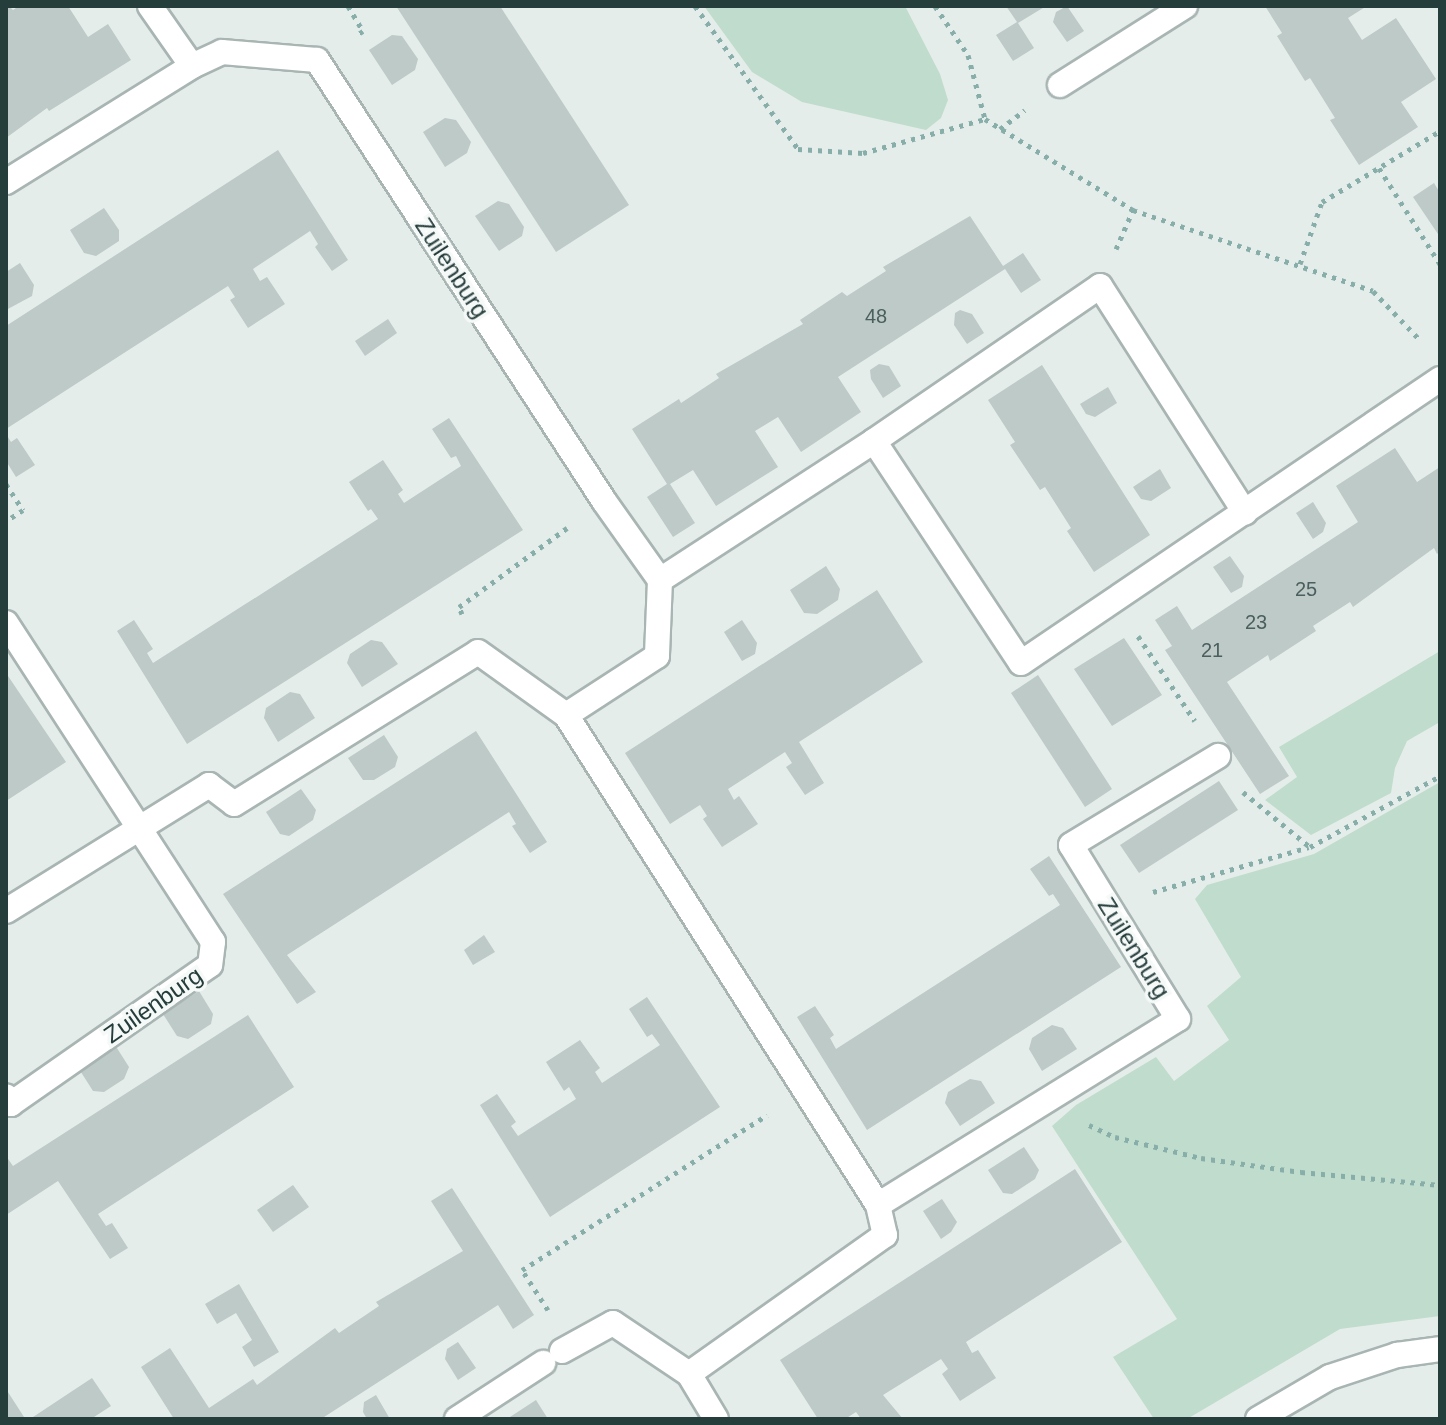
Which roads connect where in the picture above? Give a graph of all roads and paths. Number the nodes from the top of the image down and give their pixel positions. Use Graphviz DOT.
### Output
graph roads {
  1 [pos="150,6"];
  2 [pos="695,6"];
  3 [pos="935,6"];
  4 [pos="1185,6"];
  5 [pos="192,66"];
  6 [pos="1060,85"];
  7 [pos="985,119"];
  8 [pos="1440,131"];
  9 [pos="1379,168"];
  10 [pos="6,182"];
  11 [pos="1300,264"];
  12 [pos="1440,264"];
  13 [pos="1430,352"];
  14 [pos="1440,379"];
  15 [pos="874,441"];
  16 [pos="6,484"];
  17 [pos="604,501"];
  18 [pos="1245,513"];
  19 [pos="6,521"];
  20 [pos="660,580"];
  21 [pos="6,623"];
  22 [pos="478,652"];
  23 [pos="566,715"];
  24 [pos="1218,756"];
  25 [pos="139,827"];
  26 [pos="1310,847"];
  27 [pos="1107,905"];
  28 [pos="6,911"];
  29 [pos="805,1091"];
  30 [pos="6,1096"];
  31 [pos="1041,1103"];
  32 [pos="1440,1185"];
  33 [pos="878,1205"];
  34 [pos="1440,1349"];
  35 [pos="558,1353"];
  36 [pos="689,1374"];
  37 [pos="457,1419"];
  38 [pos="716,1419"];
  39 [pos="1258,1419"];
  1 -- 5 [label="street"];
  2 -- 7 [label="path"];
  3 -- 7 [label="path"];
  4 -- 6 [label="street"];
  5 -- 10 [label="street, Zuilenburg"];
  5 -- 17 [label="street, Zuilenburg"];
  7 -- 11 [label="path"];
  8 -- 9 [label="path"];
  9 -- 11 [label="path"];
  9 -- 12 [label="path"];
  11 -- 13 [label="path"];
  14 -- 18 [label="street"];
  15 -- 18 [label="street"];
  15 -- 18 [label="street"];
  15 -- 20 [label="street"];
  16 -- 19 [label="path"];
  17 -- 20 [label="street, Zuilenburg"];
  17 -- 22 [label="path"];
  20 -- 23 [label="street"];
  21 -- 25 [label="street, Zuilenburg"];
  22 -- 23 [label="street"];
  22 -- 25 [label="street"];
  23 -- 29 [label="street"];
  24 -- 27 [label="street, Zuilenburg"];
  25 -- 28 [label="street"];
  25 -- 30 [label="street, Zuilenburg"];
  26 -- 27 [label="path"];
  27 -- 31 [label="street, Zuilenburg"];
  29 -- 33 [label="street"];
  29 -- 35 [label="path"];
  31 -- 32 [label="path"];
  31 -- 33 [label="street, Zuilenburg"];
  33 -- 36 [label="street"];
  34 -- 39 [label="street"];
  35 -- 36 [label="street"];
  35 -- 37 [label="street"];
  36 -- 38 [label="street"];
}
